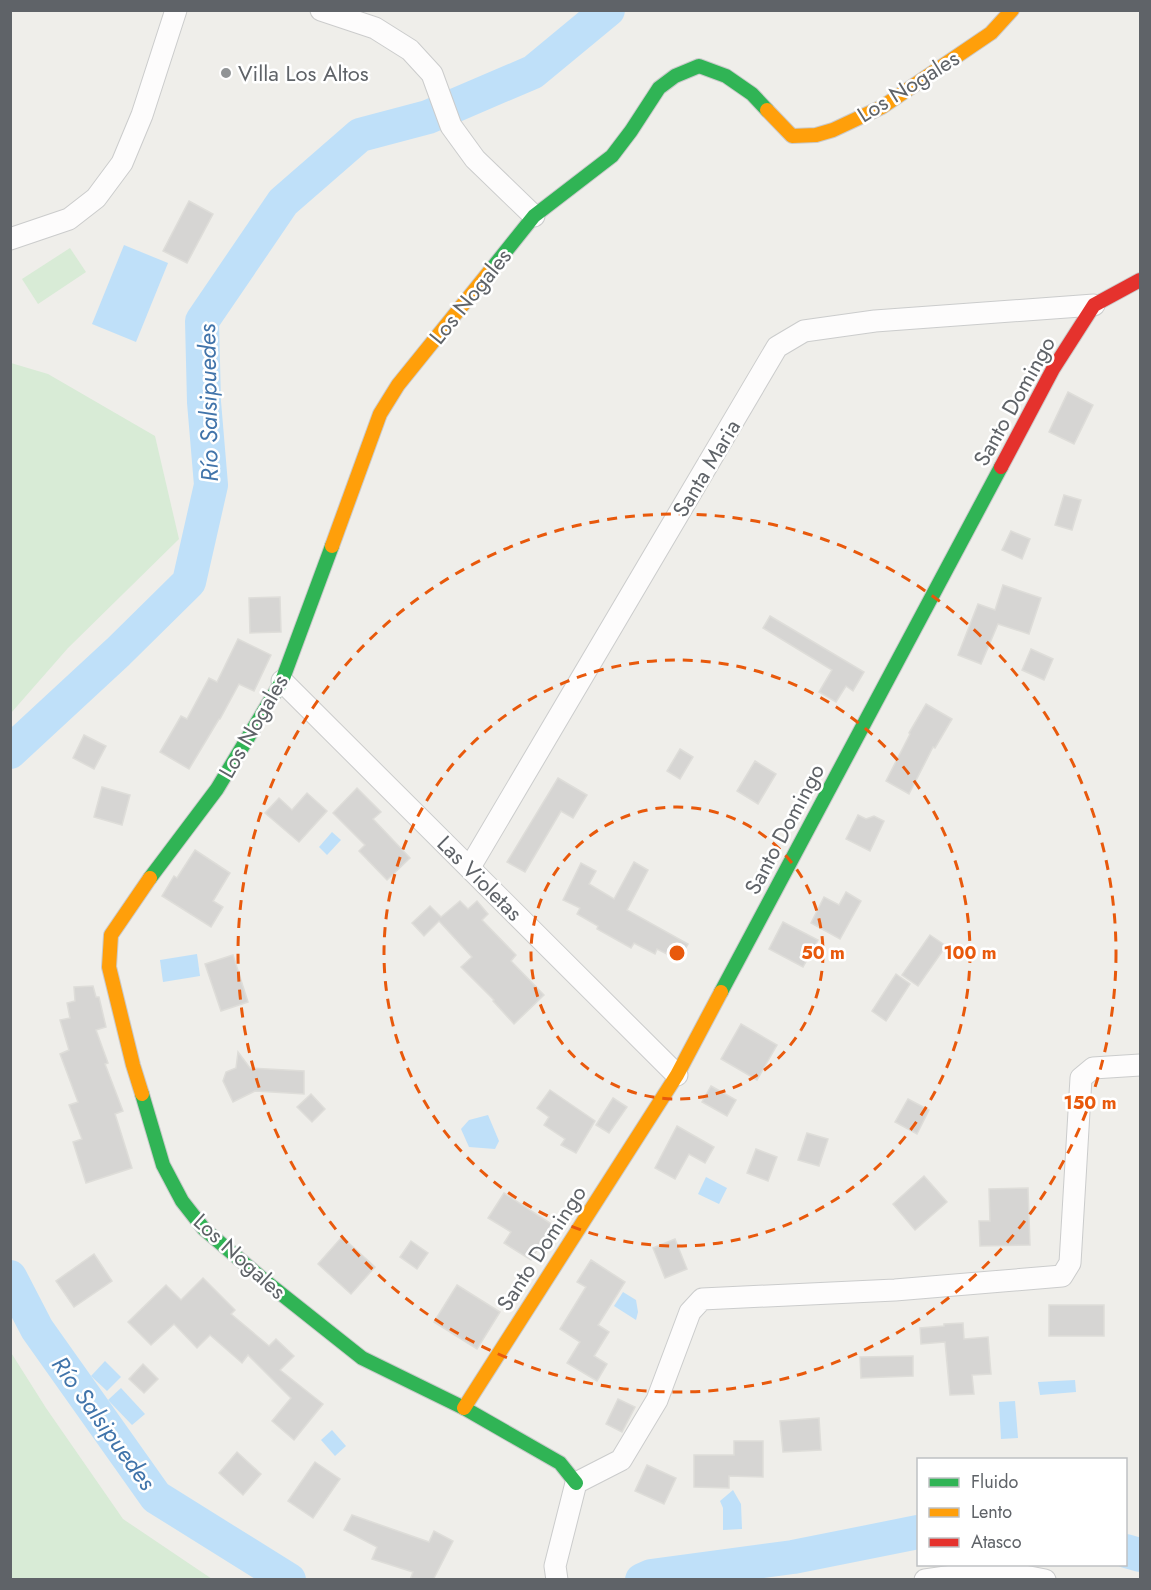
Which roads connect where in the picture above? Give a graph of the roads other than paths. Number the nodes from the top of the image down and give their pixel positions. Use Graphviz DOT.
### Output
graph roads {
  1 [pos="176,10"];
  2 [pos="321,10"];
  3 [pos="1012,10"];
  4 [pos="534,216"];
  5 [pos="10,239"];
  6 [pos="1140,280"];
  7 [pos="1094,305"];
  8 [pos="282,681"];
  9 [pos="470,867"];
  10 [pos="1140,1065"];
  11 [pos="677,1075"];
  12 [pos="464,1408"];
  13 [pos="576,1483"];
  14 [pos="557,1580"];
  15 [pos="925,1580"];
  16 [pos="1045,1580"];
  1 -- 5 [label="street"];
  2 -- 4 [label="street"];
  3 -- 4 [label="street, Los Nogales"];
  4 -- 8 [label="street, Los Nogales"];
  6 -- 7 [label="street, Santo Domingo"];
  7 -- 9 [label="street, Santa Maria"];
  7 -- 11 [label="street, Santo Domingo"];
  8 -- 9 [label="street, Las Violetas"];
  8 -- 12 [label="street, Los Nogales"];
  9 -- 11 [label="street, Las Violetas"];
  10 -- 13 [label="street"];
  11 -- 12 [label="street, Santo Domingo"];
  12 -- 13 [label="street, Los Nogales"];
  13 -- 14 [label="street"];
  15 -- 16 [label="street"];
}
